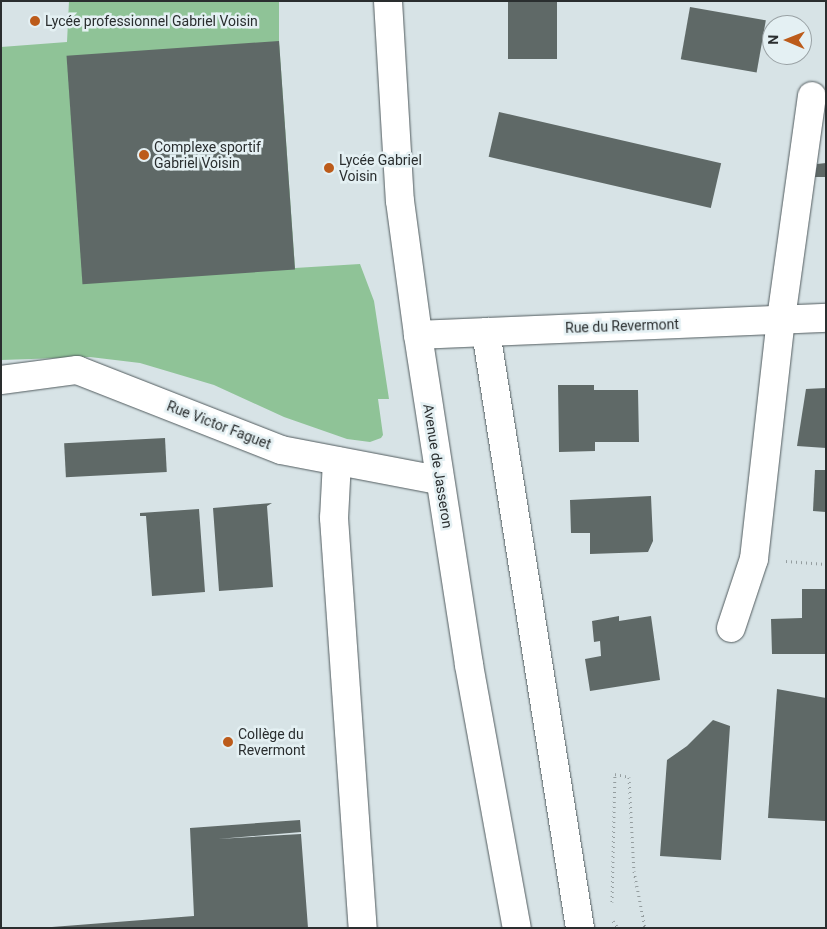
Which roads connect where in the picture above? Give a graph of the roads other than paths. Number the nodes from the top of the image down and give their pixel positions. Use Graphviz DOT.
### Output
graph roads {
  1 [pos="388,1"];
  2 [pos="812,96"];
  3 [pos="826,318"];
  4 [pos="781,319"];
  5 [pos="486,332"];
  6 [pos="418,335"];
  7 [pos="1,380"];
  8 [pos="337,461"];
  9 [pos="439,480"];
  10 [pos="731,628"];
  11 [pos="363,928"];
  12 [pos="517,928"];
  13 [pos="580,928"];
  1 -- 6 [label="street, Avenue de Jasseron"];
  2 -- 4 [label="street"];
  3 -- 4 [label="street, Rue du Revermont"];
  4 -- 5 [label="street, Rue du Revermont"];
  4 -- 10 [label="street"];
  5 -- 6 [label="street, Rue du Revermont"];
  5 -- 13 [label="street"];
  6 -- 9 [label="street, Avenue de Jasseron"];
  7 -- 8 [label="street, Rue Victor Faguet"];
  8 -- 9 [label="street, Rue Victor Faguet"];
  8 -- 11 [label="street"];
  9 -- 12 [label="street, Avenue de Jasseron"];
}
